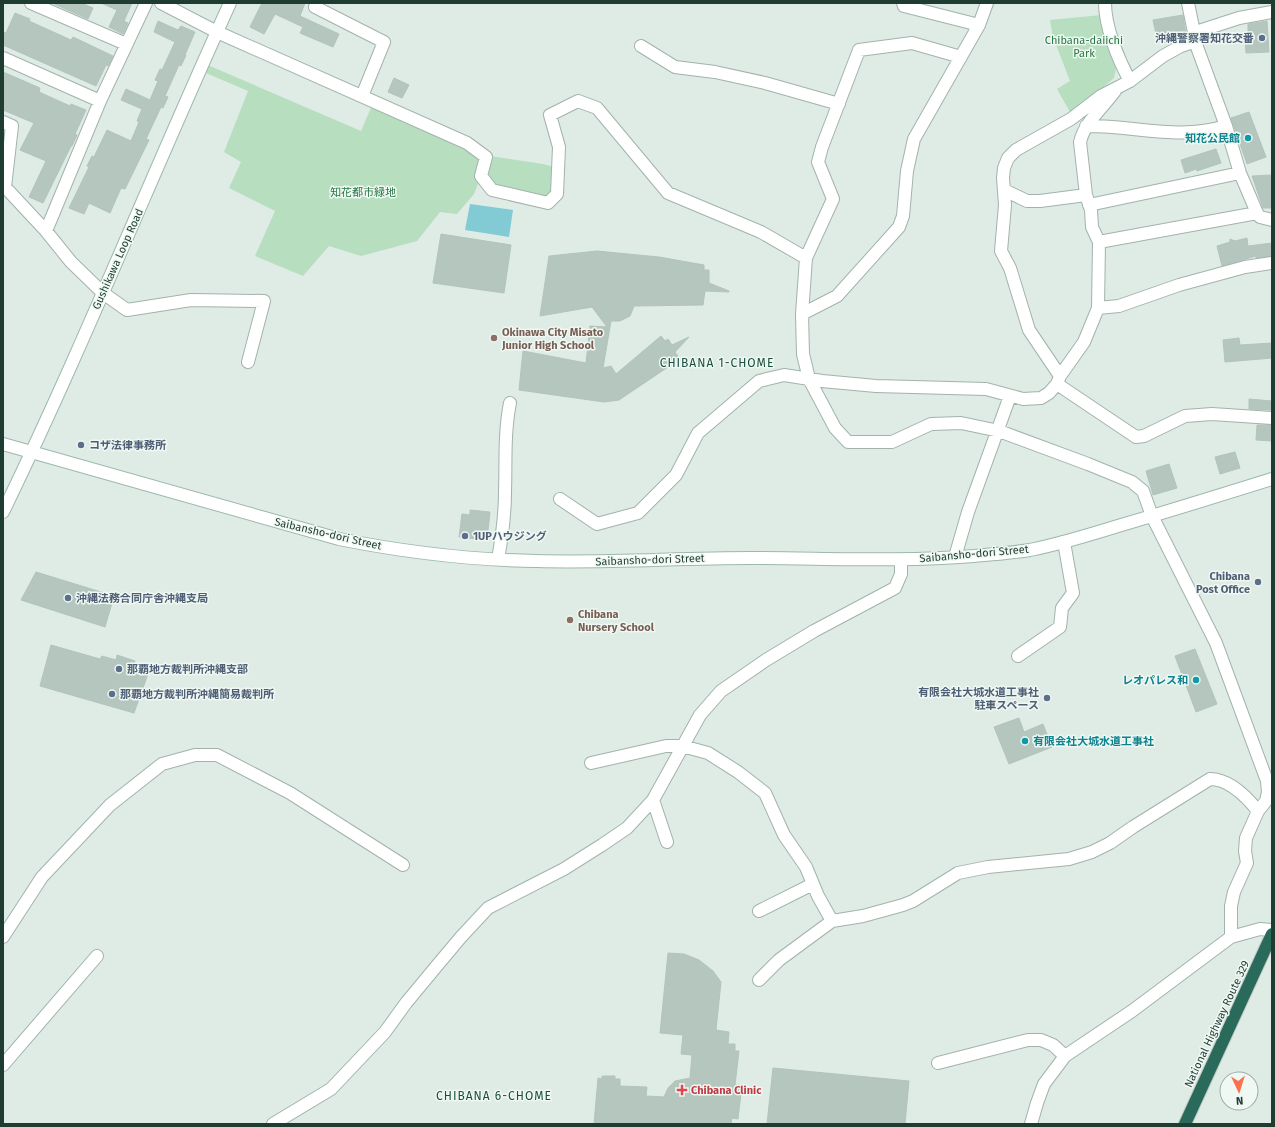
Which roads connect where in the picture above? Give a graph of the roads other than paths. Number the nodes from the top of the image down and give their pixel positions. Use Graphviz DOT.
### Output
graph roads {
  1 [pos="31,3"];
  2 [pos="146,3"];
  3 [pos="161,3"];
  4 [pos="230,3"];
  5 [pos="317,3"];
  6 [pos="903,3"];
  7 [pos="987,3"];
  8 [pos="1105,3"];
  9 [pos="1188,3"];
  10 [pos="1272,12"];
  11 [pos="979,25"];
  12 [pos="217,32"];
  13 [pos="1195,36"];
  14 [pos="126,44"];
  15 [pos="641,46"];
  16 [pos="961,57"];
  17 [pos="3,58"];
  18 [pos="1130,81"];
  19 [pos="1117,88"];
  20 [pos="362,96"];
  21 [pos="100,101"];
  22 [pos="839,104"];
  23 [pos="3,122"];
  24 [pos="1086,126"];
  25 [pos="1226,126"];
  26 [pos="1240,173"];
  27 [pos="1004,190"];
  28 [pos="1088,200"];
  29 [pos="1257,213"];
  30 [pos="1272,220"];
  31 [pos="46,231"];
  32 [pos="1099,242"];
  33 [pos="806,258"];
  34 [pos="1272,263"];
  35 [pos="104,293"];
  36 [pos="1098,308"];
  37 [pos="802,314"];
  38 [pos="248,362"];
  39 [pos="809,379"];
  40 [pos="1058,380"];
  41 [pos="1010,396"];
  42 [pos="510,403"];
  43 [pos="1272,418"];
  44 [pos="999,431"];
  45 [pos="3,444"];
  46 [pos="31,452"];
  47 [pos="1272,479"];
  48 [pos="560,498"];
  49 [pos="3,512"];
  50 [pos="1152,516"];
  51 [pos="1064,542"];
  52 [pos="955,557"];
  53 [pos="498,559"];
  54 [pos="902,560"];
  55 [pos="1018,656"];
  56 [pos="682,746"];
  57 [pos="591,763"];
  58 [pos="653,800"];
  59 [pos="1258,811"];
  60 [pos="667,842"];
  61 [pos="403,865"];
  62 [pos="813,884"];
  63 [pos="759,911"];
  64 [pos="832,921"];
  65 [pos="1272,930"];
  66 [pos="1272,934"];
  67 [pos="3,937"];
  68 [pos="1231,937"];
  69 [pos="97,956"];
  70 [pos="759,980"];
  71 [pos="1066,1056"];
  72 [pos="938,1063"];
  73 [pos="3,1065"];
  74 [pos="273,1124"];
  75 [pos="1031,1124"];
  76 [pos="1185,1124"];
  1 -- 14 [label="street"];
  2 -- 14 [label="street"];
  3 -- 12 [label="street"];
  4 -- 12 [label="street, Gushikawa Loop Road"];
  5 -- 20 [label="street"];
  6 -- 11 [label="street"];
  7 -- 11 [label="street"];
  8 -- 18 [label="street"];
  9 -- 13 [label="street"];
  10 -- 13 [label="street"];
  11 -- 16 [label="street"];
  12 -- 20 [label="street"];
  12 -- 35 [label="street, Gushikawa Loop Road"];
  13 -- 18 [label="street"];
  13 -- 25 [label="street"];
  14 -- 21 [label="street"];
  15 -- 22 [label="street"];
  16 -- 22 [label="street"];
  16 -- 37 [label="street"];
  17 -- 21 [label="street"];
  18 -- 19 [label="street"];
  19 -- 24 [label="street"];
  19 -- 27 [label="street"];
  20 -- 33 [label="street"];
  21 -- 31 [label="street"];
  22 -- 33 [label="street"];
  23 -- 31 [label="street"];
  24 -- 25 [label="street"];
  24 -- 28 [label="street"];
  25 -- 26 [label="street"];
  26 -- 28 [label="street"];
  26 -- 29 [label="street"];
  27 -- 28 [label="street"];
  27 -- 40 [label="street"];
  28 -- 32 [label="street"];
  29 -- 30 [label="street"];
  29 -- 32 [label="street"];
  31 -- 35 [label="street"];
  32 -- 36 [label="street"];
  33 -- 37 [label="street"];
  34 -- 36 [label="street"];
  35 -- 38 [label="street"];
  35 -- 46 [label="street, Gushikawa Loop Road"];
  36 -- 40 [label="street"];
  37 -- 39 [label="street"];
  39 -- 41 [label="street"];
  39 -- 44 [label="street"];
  39 -- 48 [label="street"];
  40 -- 41 [label="street"];
  40 -- 43 [label="street"];
  41 -- 44 [label="street"];
  42 -- 53 [label="street"];
  44 -- 50 [label="street"];
  44 -- 52 [label="street"];
  45 -- 46 [label="street, Saibansho-dori Street"];
  46 -- 49 [label="street, Gushikawa Loop Road"];
  46 -- 53 [label="street, Saibansho-dori Street"];
  47 -- 50 [label="street, Saibansho-dori Street"];
  50 -- 51 [label="street, Saibansho-dori Street"];
  50 -- 59 [label="street"];
  51 -- 52 [label="street, Saibansho-dori Street"];
  51 -- 55 [label="street"];
  52 -- 54 [label="street, Saibansho-dori Street"];
  53 -- 54 [label="street, Saibansho-dori Street"];
  54 -- 56 [label="street"];
  56 -- 57 [label="street"];
  56 -- 58 [label="street"];
  56 -- 62 [label="street"];
  58 -- 60 [label="street"];
  58 -- 74 [label="street"];
  59 -- 64 [label="street"];
  59 -- 68 [label="street"];
  61 -- 67 [label="street"];
  62 -- 63 [label="street"];
  62 -- 64 [label="street"];
  64 -- 70 [label="street"];
  65 -- 68 [label="street"];
  66 -- 76 [label="highway, National Highway Route 329"];
  68 -- 71 [label="street"];
  69 -- 73 [label="street"];
  71 -- 72 [label="street"];
  71 -- 75 [label="street"];
}
